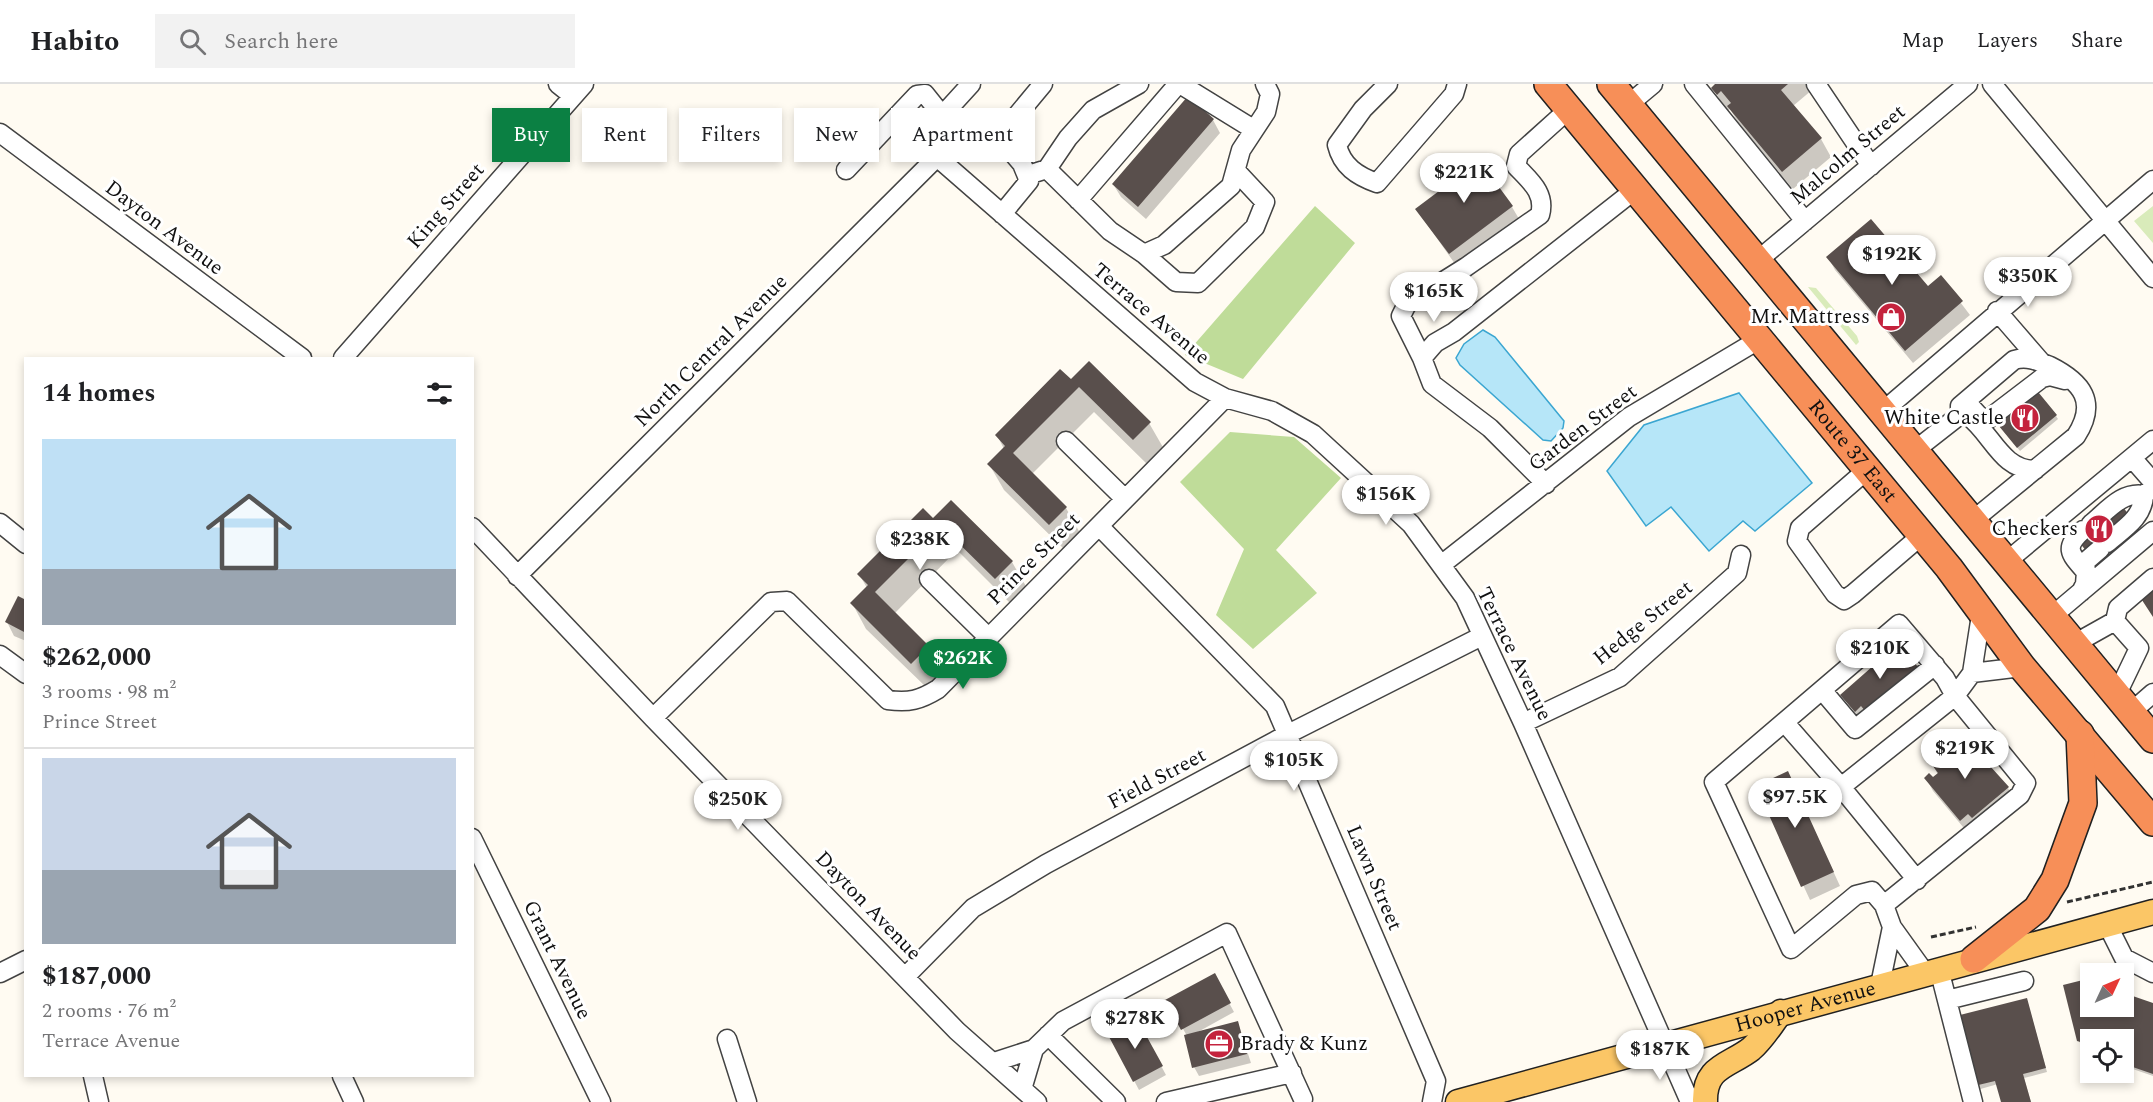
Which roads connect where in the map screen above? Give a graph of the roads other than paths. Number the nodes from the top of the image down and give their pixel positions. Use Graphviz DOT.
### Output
graph roads {
  1 [pos="558,84"];
  2 [pos="971,84"];
  3 [pos="1043,84"];
  4 [pos="1139,84"];
  5 [pos="1179,84"];
  6 [pos="1265,84"];
  7 [pos="1388,84"];
  8 [pos="1457,84"];
  9 [pos="1548,84"];
  10 [pos="1611,84"];
  11 [pos="1653,84"];
  12 [pos="1694,84"];
  13 [pos="1816,84"];
  14 [pos="1968,84"];
  15 [pos="1992,84"];
  16 [pos="578,90"];
  17 [pos="914,90"];
  18 [pos="1629,104"];
  19 [pos="936,108"];
  20 [pos="949,108"];
  21 [pos="1569,109"];
  22 [pos="1253,129"];
  23 [pos="0,133"];
  24 [pos="932,162"];
  25 [pos="943,162"];
  26 [pos="1871,166"];
  27 [pos="1047,169"];
  28 [pos="846,170"];
  29 [pos="1236,171"];
  30 [pos="1028,175"];
  31 [pos="2153,180"];
  32 [pos="1636,189"];
  33 [pos="1078,200"];
  34 [pos="1002,214"];
  35 [pos="2105,220"];
  36 [pos="1805,221"];
  37 [pos="1144,254"];
  38 [pos="1757,261"];
  39 [pos="2153,278"];
  40 [pos="1997,311"];
  41 [pos="1760,339"];
  42 [pos="301,357"];
  43 [pos="344,357"];
  44 [pos="1422,358"];
  45 [pos="2043,363"];
  46 [pos="2077,384"];
  47 [pos="1225,398"];
  48 [pos="1882,412"];
  49 [pos="1960,415"];
  50 [pos="1987,420"];
  51 [pos="2153,440"];
  52 [pos="1066,441"];
  53 [pos="1914,451"];
  54 [pos="2132,458"];
  55 [pos="2009,462"];
  56 [pos="1868,469"];
  57 [pos="2035,470"];
  58 [pos="1546,484"];
  59 [pos="2150,488"];
  60 [pos="1125,500"];
  61 [pos="1972,520"];
  62 [pos="0,523"];
  63 [pos="1099,526"];
  64 [pos="474,529"];
  65 [pos="2153,531"];
  66 [pos="1922,535"];
  67 [pos="24,542"];
  68 [pos="1742,555"];
  69 [pos="2007,562"];
  70 [pos="1441,565"];
  71 [pos="2086,572"];
  72 [pos="517,576"];
  73 [pos="2153,578"];
  74 [pos="929,579"];
  75 [pos="2081,592"];
  76 [pos="1982,615"];
  77 [pos="2052,618"];
  78 [pos="2115,621"];
  79 [pos="1482,636"];
  80 [pos="988,638"];
  81 [pos="2074,644"];
  82 [pos="2146,650"];
  83 [pos="0,655"];
  84 [pos="1935,665"];
  85 [pos="2022,668"];
  86 [pos="24,673"];
  87 [pos="1972,673"];
  88 [pos="1822,690"];
  89 [pos="2153,693"];
  90 [pos="1955,696"];
  91 [pos="2123,704"];
  92 [pos="654,718"];
  93 [pos="1523,723"];
  94 [pos="1785,723"];
  95 [pos="1288,734"];
  96 [pos="2080,734"];
  97 [pos="2153,739"];
  98 [pos="1841,787"];
  99 [pos="2153,822"];
  100 [pos="474,842"];
  101 [pos="1917,880"];
  102 [pos="1884,904"];
  103 [pos="2153,912"];
  104 [pos="2107,924"];
  105 [pos="1892,927"];
  106 [pos="1974,959"];
  107 [pos="24,961"];
  108 [pos="1932,971"];
  109 [pos="0,973"];
  110 [pos="2153,973"];
  111 [pos="906,976"];
  112 [pos="2024,981"];
  113 [pos="1880,985"];
  114 [pos="1947,1000"];
  115 [pos="1781,1012"];
  116 [pos="1048,1035"];
  117 [pos="727,1039"];
  118 [pos="1663,1044"];
  119 [pos="1034,1049"];
  120 [pos="994,1062"];
  121 [pos="1292,1073"];
  122 [pos="93,1077"];
  123 [pos="342,1077"];
  124 [pos="1023,1086"];
  125 [pos="1304,1101"];
  126 [pos="99,1102"];
  127 [pos="354,1102"];
  128 [pos="601,1102"];
  129 [pos="747,1102"];
  130 [pos="1037,1102"];
  131 [pos="1116,1102"];
  132 [pos="1166,1102"];
  133 [pos="1431,1102"];
  134 [pos="1458,1102"];
  135 [pos="1690,1102"];
  136 [pos="1705,1102"];
  137 [pos="1973,1102"];
  1 -- 16 [label="street"];
  2 -- 20 [label="street"];
  3 -- 30 [label="street"];
  4 -- 27 [label="street"];
  5 -- 22 [label="street"];
  5 -- 33 [label="street"];
  6 -- 22 [label="street"];
  7 -- 8 [label="street"];
  9 -- 21 [label="highway, Route 37 East"];
  10 -- 18 [label="highway"];
  11 -- 18 [label="street"];
  12 -- 36 [label="street"];
  13 -- 26 [label="street"];
  14 -- 26 [label="street, Malcolm Street"];
  15 -- 35 [label="street"];
  16 -- 43 [label="street, King Street"];
  17 -- 19 [label="street"];
  17 -- 28 [label="street"];
  18 -- 38 [label="highway"];
  21 -- 32 [label="highway, Route 37 East"];
  21 -- 44 [label="street"];
  22 -- 29 [label="street"];
  23 -- 42 [label="street, Dayton Avenue"];
  24 -- 72 [label="street, North Central Avenue"];
  25 -- 34 [label="street, Terrace Avenue"];
  26 -- 36 [label="street, Malcolm Street"];
  27 -- 30 [label="street"];
  27 -- 33 [label="street"];
  29 -- 37 [label="street"];
  29 -- 37 [label="street"];
  30 -- 34 [label="street"];
  31 -- 35 [label="street"];
  32 -- 41 [label="highway, Route 37 East"];
  32 -- 44 [label="street"];
  33 -- 37 [label="street"];
  34 -- 47 [label="street, Terrace Avenue"];
  35 -- 39 [label="street"];
  35 -- 40 [label="street"];
  36 -- 38 [label="street, Malcolm Street"];
  38 -- 48 [label="highway"];
  40 -- 45 [label="street"];
  40 -- 48 [label="street"];
  41 -- 56 [label="highway, Route 37 East"];
  41 -- 58 [label="street, Garden Street"];
  44 -- 58 [label="street"];
  45 -- 46 [label="street"];
  45 -- 49 [label="street"];
  46 -- 50 [label="street"];
  46 -- 57 [label="street"];
  47 -- 60 [label="street, Prince Street"];
  47 -- 70 [label="street, Terrace Avenue"];
  48 -- 53 [label="highway"];
  49 -- 50 [label="street"];
  49 -- 53 [label="street"];
  49 -- 55 [label="street"];
  50 -- 55 [label="street"];
  51 -- 54 [label="street"];
  52 -- 60 [label="street"];
  53 -- 61 [label="highway"];
  54 -- 59 [label="street"];
  54 -- 69 [label="street"];
  55 -- 57 [label="street"];
  56 -- 66 [label="highway, Route 37 East"];
  56 -- 66 [label="street"];
  57 -- 61 [label="street"];
  58 -- 70 [label="street, Garden Street"];
  59 -- 71 [label="street"];
  59 -- 71 [label="street"];
  60 -- 63 [label="street, Prince Street"];
  61 -- 69 [label="highway"];
  62 -- 67 [label="street"];
  63 -- 80 [label="street, Prince Street"];
  63 -- 95 [label="street, Lawn Street"];
  64 -- 72 [label="street, Dayton Avenue"];
  65 -- 75 [label="street"];
  66 -- 76 [label="highway, Route 37 East"];
  68 -- 93 [label="street, Hedge Street"];
  69 -- 77 [label="highway"];
  70 -- 79 [label="street, Terrace Avenue"];
  71 -- 75 [label="street"];
  72 -- 92 [label="street, Dayton Avenue"];
  73 -- 78 [label="street"];
  74 -- 80 [label="street"];
  75 -- 77 [label="street"];
  76 -- 85 [label="highway, Route 37 East"];
  76 -- 87 [label="street"];
  77 -- 81 [label="highway"];
  78 -- 81 [label="street"];
  78 -- 82 [label="street"];
  79 -- 93 [label="street, Terrace Avenue"];
  79 -- 95 [label="street, Field Street"];
  80 -- 92 [label="street, Prince Street"];
  81 -- 91 [label="highway"];
  82 -- 91 [label="street"];
  83 -- 86 [label="street"];
  84 -- 88 [label="street"];
  84 -- 88 [label="street"];
  84 -- 90 [label="street"];
  85 -- 87 [label="street"];
  85 -- 96 [label="highway, Route 37 East"];
  87 -- 90 [label="street"];
  88 -- 94 [label="street"];
  89 -- 91 [label="street"];
  90 -- 98 [label="street"];
  90 -- 101 [label="street"];
  91 -- 97 [label="highway"];
  92 -- 111 [label="street, Dayton Avenue"];
  93 -- 118 [label="street, Terrace Avenue"];
  94 -- 98 [label="street"];
  94 -- 102 [label="street"];
  95 -- 111 [label="street, Field Street"];
  95 -- 133 [label="street, Lawn Street"];
  96 -- 99 [label="highway, Route 37 East"];
  96 -- 106 [label="highway"];
  98 -- 101 [label="street"];
  100 -- 128 [label="street, Grant Avenue"];
  101 -- 102 [label="street"];
  102 -- 105 [label="street"];
  103 -- 104 [label="main road, Hooper Avenue"];
  104 -- 106 [label="main road, Hooper Avenue"];
  104 -- 110 [label="street"];
  105 -- 108 [label="street"];
  105 -- 113 [label="street"];
  106 -- 108 [label="main road, Hooper Avenue"];
  107 -- 109 [label="street"];
  108 -- 113 [label="main road, Hooper Avenue"];
  108 -- 114 [label="street"];
  111 -- 120 [label="street, Dayton Avenue"];
  112 -- 114 [label="street"];
  113 -- 115 [label="main road, Hooper Avenue"];
  114 -- 137 [label="street"];
  115 -- 118 [label="main road, Hooper Avenue"];
  115 -- 136 [label="main road"];
  116 -- 119 [label="street"];
  116 -- 121 [label="street"];
  116 -- 131 [label="street"];
  117 -- 129 [label="street"];
  118 -- 134 [label="main road, Hooper Avenue"];
  118 -- 135 [label="street, Terrace Avenue"];
  119 -- 120 [label="street"];
  119 -- 124 [label="street"];
  120 -- 124 [label="street, Dayton Avenue"];
  121 -- 125 [label="street"];
  121 -- 132 [label="street"];
  122 -- 126 [label="street"];
  123 -- 127 [label="street"];
  124 -- 130 [label="street, Dayton Avenue"];
}
